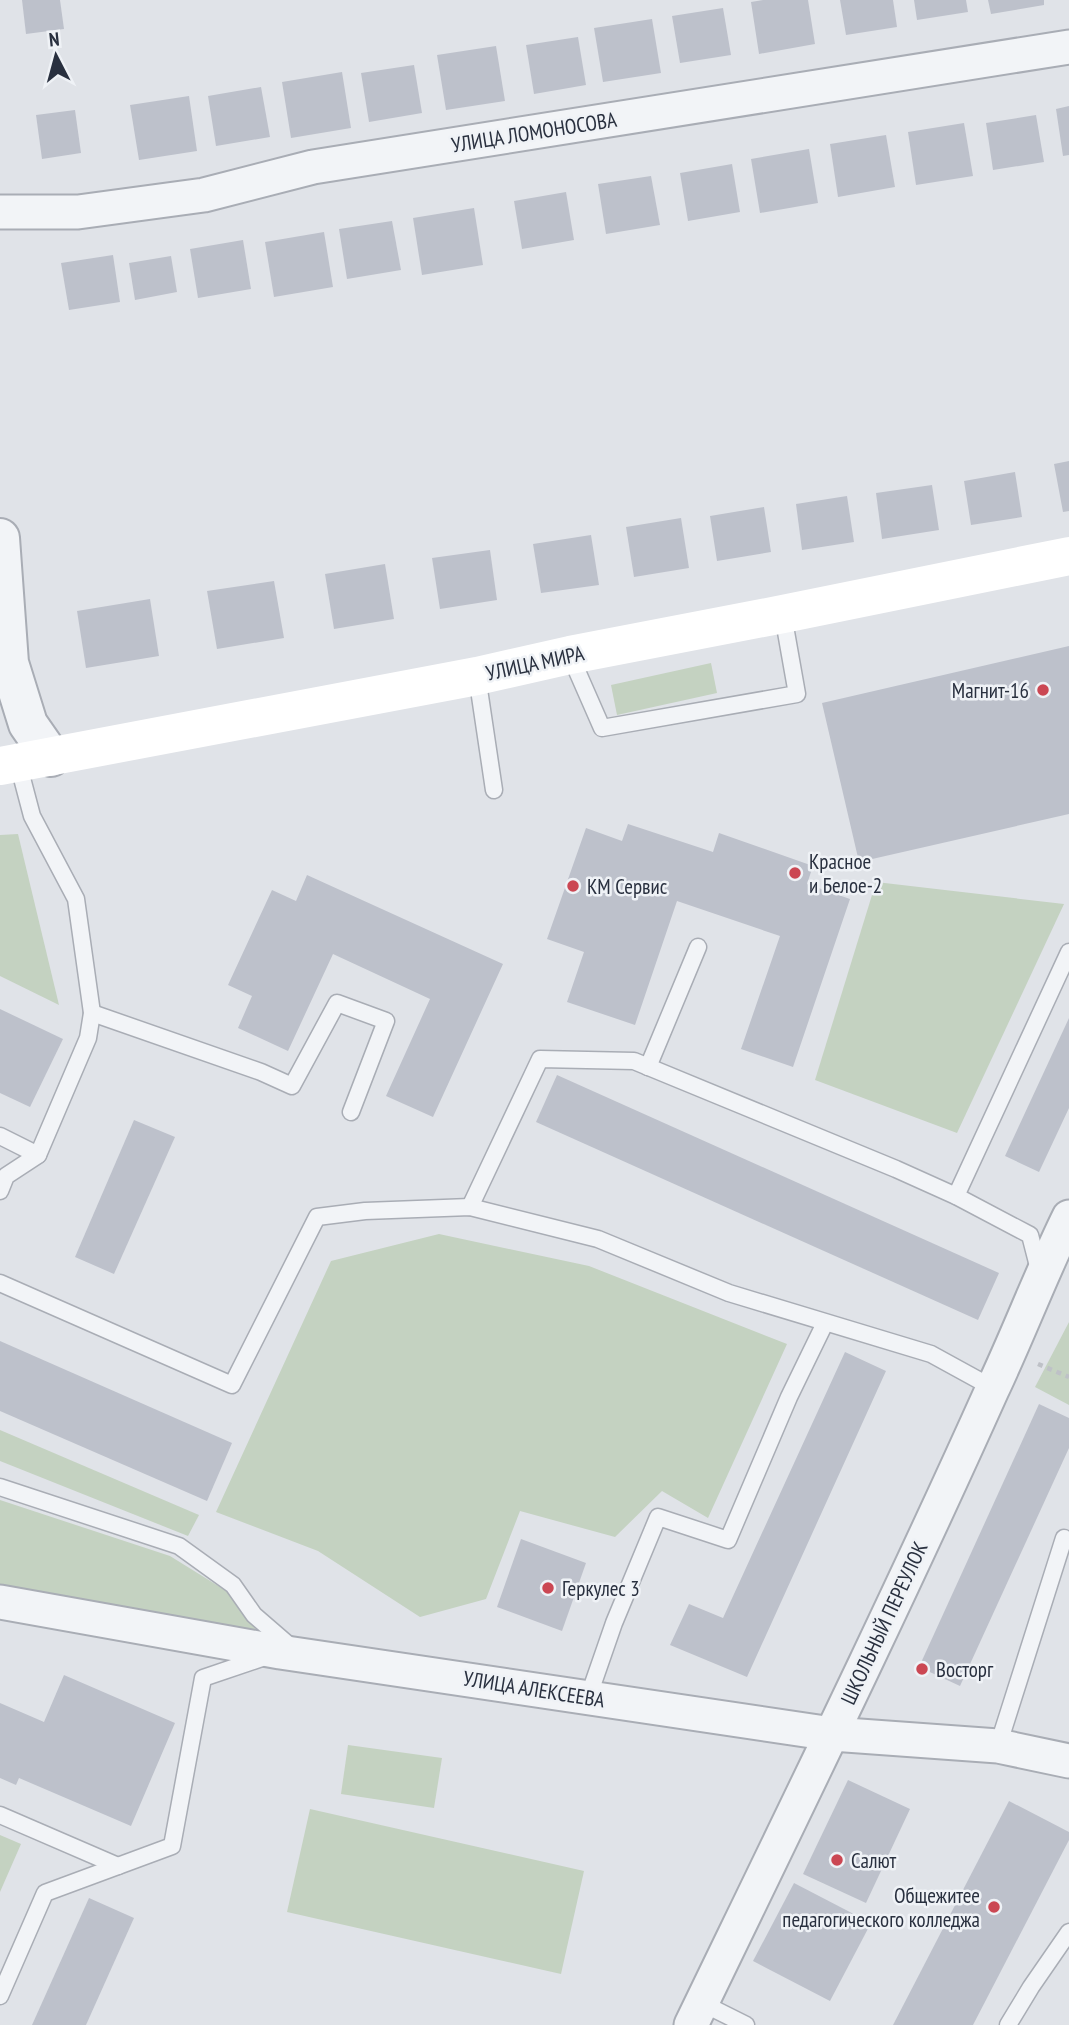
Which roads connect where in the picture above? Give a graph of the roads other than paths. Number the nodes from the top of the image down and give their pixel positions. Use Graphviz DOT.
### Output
graph roads {
  1 [pos="1069,47"];
  2 [pos="0,212"];
  3 [pos="0,538"];
  4 [pos="1069,556"];
  5 [pos="783,614"];
  6 [pos="570,654"];
  7 [pos="477,676"];
  8 [pos="23,762"];
  9 [pos="494,790"];
  10 [pos="698,947"];
  11 [pos="1069,952"];
  12 [pos="92,1013"];
  13 [pos="648,1067"];
  14 [pos="351,1112"];
  15 [pos="0,1136"];
  16 [pos="38,1155"];
  17 [pos="0,1191"];
  18 [pos="956,1196"];
  19 [pos="470,1207"];
  20 [pos="1069,1217"];
  21 [pos="1040,1276"];
  22 [pos="0,1283"];
  23 [pos="825,1323"];
  24 [pos="993,1388"];
  25 [pos="0,1487"];
  26 [pos="1064,1538"];
  27 [pos="0,1602"];
  28 [pos="289,1653"];
  29 [pos="587,1698"];
  30 [pos="832,1734"];
  31 [pos="998,1746"];
  32 [pos="1069,1761"];
  33 [pos="0,1815"];
  34 [pos="118,1866"];
  35 [pos="1069,1932"];
  36 [pos="0,1996"];
  37 [pos="696,2014"];
  38 [pos="746,2025"];
  39 [pos="1008,2025"];
  1 -- 2 [label="street, УЛИЦА ЛОМОНОСОВА"];
  3 -- 8 [label="street"];
  4 -- 5 [label="main road, УЛИЦА МИРА"];
  5 -- 6 [label="main road, УЛИЦА МИРА"];
  5 -- 6 [label="lane"];
  6 -- 7 [label="main road, УЛИЦА МИРА"];
  7 -- 8 [label="main road, УЛИЦА МИРА"];
  7 -- 9 [label="lane"];
  8 -- 12 [label="lane"];
  10 -- 13 [label="lane"];
  11 -- 18 [label="lane"];
  12 -- 14 [label="lane"];
  12 -- 16 [label="lane"];
  13 -- 18 [label="lane"];
  13 -- 19 [label="lane"];
  15 -- 16 [label="lane"];
  16 -- 17 [label="lane"];
  18 -- 21 [label="lane"];
  19 -- 22 [label="lane"];
  19 -- 23 [label="lane"];
  20 -- 21 [label="street, ШКОЛЬНЫЙ ПЕРЕУЛОК"];
  21 -- 24 [label="street, ШКОЛЬНЫЙ ПЕРЕУЛОК"];
  23 -- 24 [label="lane"];
  23 -- 29 [label="lane"];
  24 -- 30 [label="street, ШКОЛЬНЫЙ ПЕРЕУЛОК"];
  25 -- 28 [label="lane"];
  26 -- 31 [label="lane"];
  27 -- 28 [label="street, УЛИЦА АЛЕКСЕЕВА"];
  28 -- 29 [label="street, УЛИЦА АЛЕКСЕЕВА"];
  28 -- 34 [label="lane"];
  29 -- 30 [label="street, УЛИЦА АЛЕКСЕЕВА"];
  30 -- 31 [label="street, УЛИЦА АЛЕКСЕЕВА"];
  30 -- 37 [label="street, ШКОЛЬНЫЙ ПЕРЕУЛОК"];
  31 -- 32 [label="street, УЛИЦА АЛЕКСЕЕВА"];
  33 -- 34 [label="lane"];
  34 -- 36 [label="lane"];
  35 -- 39 [label="lane"];
  37 -- 38 [label="lane"];
}
